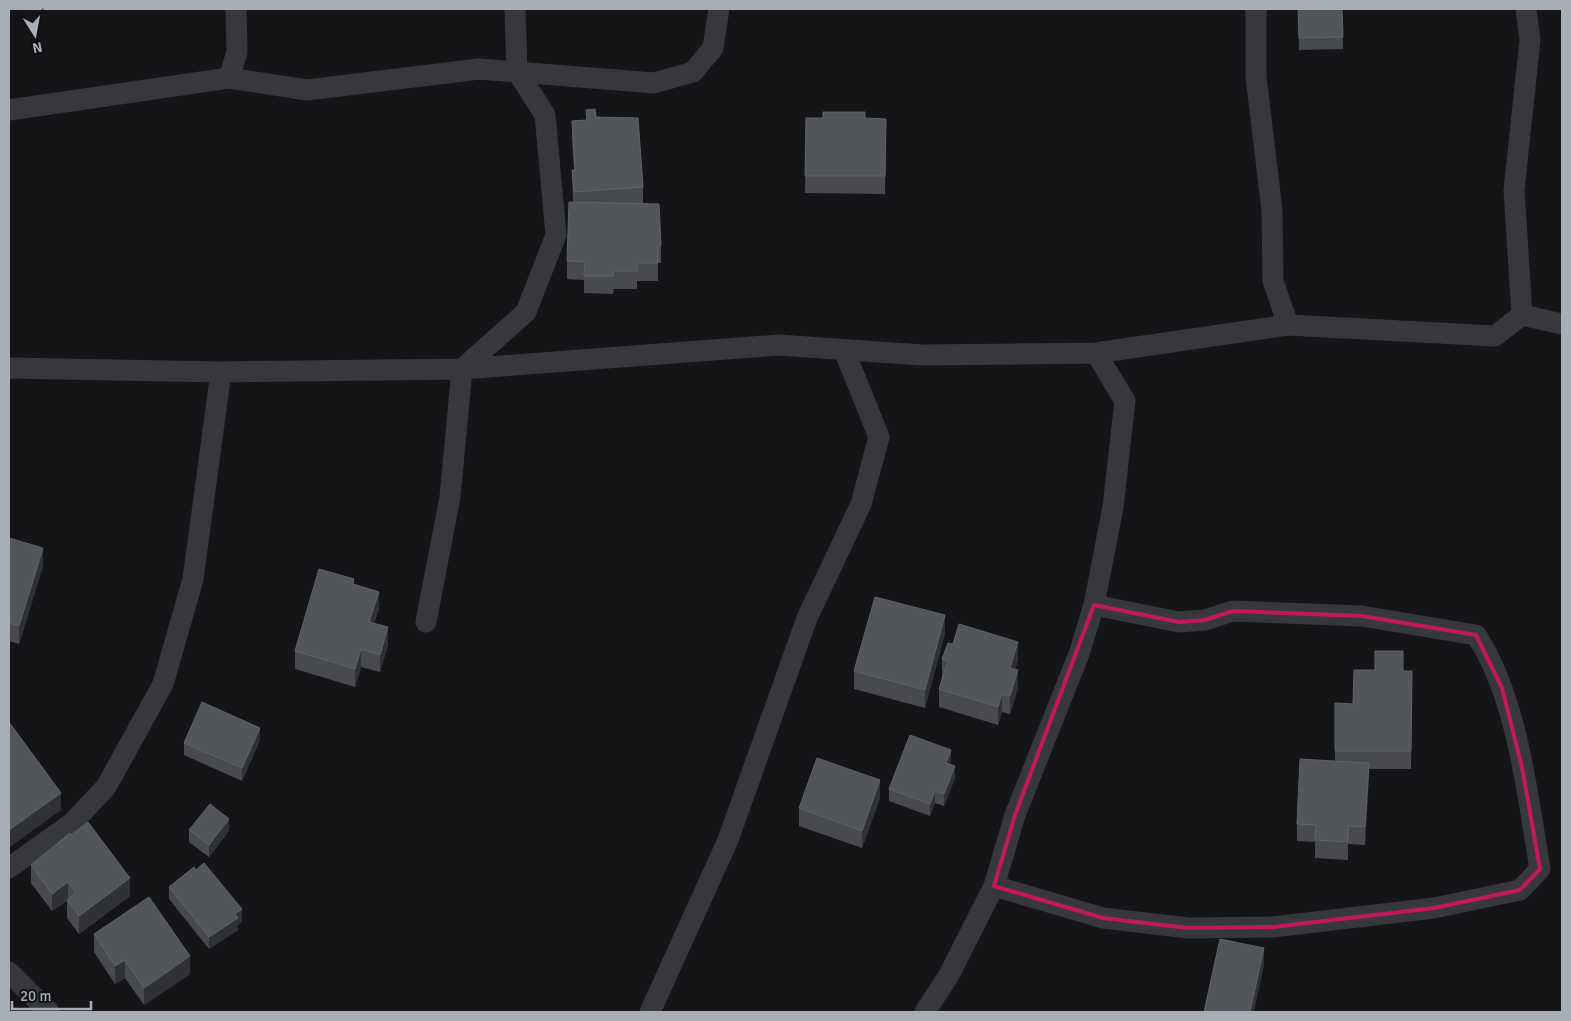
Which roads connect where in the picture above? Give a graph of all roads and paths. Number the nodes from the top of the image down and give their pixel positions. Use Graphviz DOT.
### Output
graph roads {
  1 [pos="236,9"];
  2 [pos="515,9"];
  3 [pos="719,9"];
  4 [pos="1256,9"];
  5 [pos="1526,9"];
  6 [pos="517,71"];
  7 [pos="229,78"];
  8 [pos="9,110"];
  9 [pos="1522,315"];
  10 [pos="1562,324"];
  11 [pos="1288,325"];
  12 [pos="844,350"];
  13 [pos="1096,353"];
  14 [pos="9,368"];
  15 [pos="462,369"];
  16 [pos="221,372"];
  17 [pos="1094,605"];
  18 [pos="426,622"];
  19 [pos="9,868"];
  20 [pos="994,886"];
  21 [pos="9,972"];
  22 [pos="49,1012"];
  23 [pos="650,1012"];
  24 [pos="925,1012"];
  1 -- 7 [label="street"];
  2 -- 6 [label="street"];
  3 -- 6 [label="street"];
  4 -- 11 [label="street"];
  5 -- 9 [label="street"];
  6 -- 7 [label="street"];
  6 -- 15 [label="street"];
  7 -- 8 [label="street"];
  9 -- 10 [label="street"];
  9 -- 11 [label="street"];
  11 -- 13 [label="street"];
  12 -- 13 [label="street"];
  12 -- 15 [label="street"];
  12 -- 23 [label="street"];
  13 -- 17 [label="street"];
  14 -- 16 [label="street"];
  15 -- 16 [label="street"];
  15 -- 18 [label="street"];
  16 -- 19 [label="street"];
  17 -- 20 [label="street"];
  17 -- 20 [label="street"];
  20 -- 24 [label="street"];
  21 -- 22 [label="street"];
}
